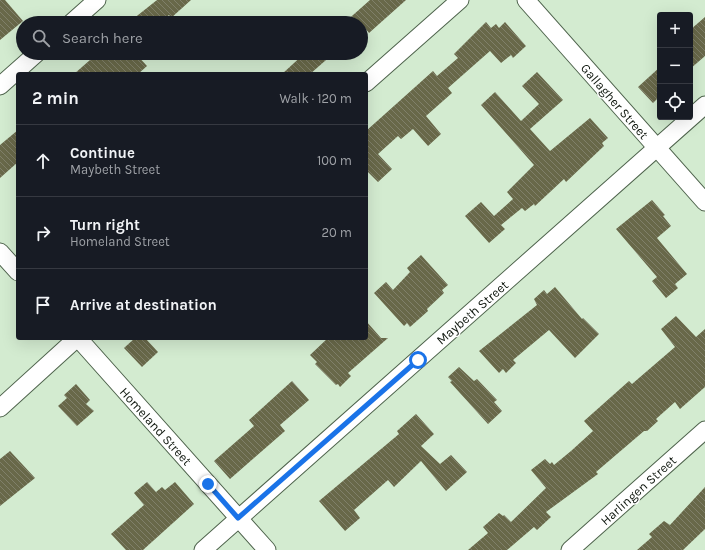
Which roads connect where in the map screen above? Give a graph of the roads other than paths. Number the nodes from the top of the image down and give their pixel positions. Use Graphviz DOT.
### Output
graph roads {
  1 [pos="97,0"];
  2 [pos="460,0"];
  3 [pos="526,0"];
  4 [pos="79,16"];
  5 [pos="29,60"];
  6 [pos="368,81"];
  7 [pos="0,86"];
  8 [pos="705,105"];
  9 [pos="657,149"];
  10 [pos="705,202"];
  11 [pos="0,252"];
  12 [pos="16,270"];
  13 [pos="76,340"];
  14 [pos="80,340"];
  15 [pos="0,408"];
  16 [pos="705,430"];
  17 [pos="238,518"];
  18 [pos="203,550"];
  19 [pos="267,550"];
  20 [pos="570,550"];
  1 -- 4 [label="street"];
  2 -- 6 [label="street"];
  3 -- 9 [label="street, Gallagher Street"];
  5 -- 7 [label="street"];
  8 -- 9 [label="street, Maybeth Street"];
  9 -- 10 [label="street, Gallagher Street"];
  9 -- 17 [label="street, Maybeth Street"];
  11 -- 12 [label="street"];
  13 -- 15 [label="street"];
  14 -- 17 [label="street, Homeland Street"];
  16 -- 20 [label="street, Harlingen Street"];
  17 -- 18 [label="street, Maybeth Street"];
  17 -- 19 [label="street, Homeland Street"];
}
